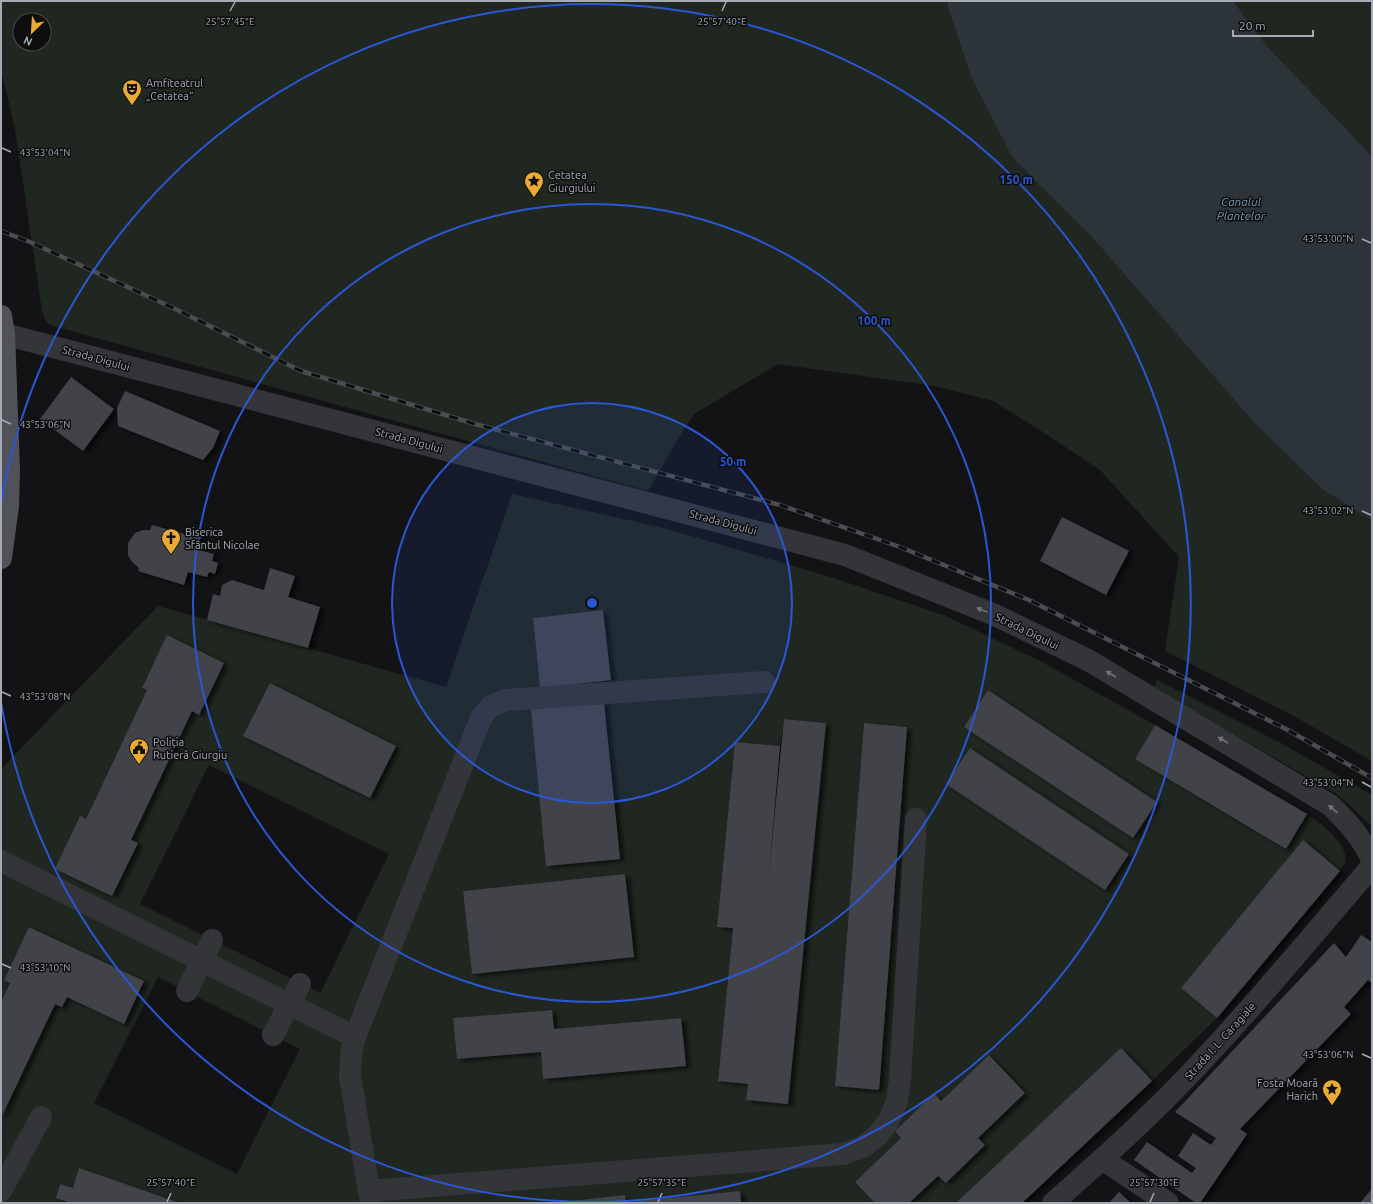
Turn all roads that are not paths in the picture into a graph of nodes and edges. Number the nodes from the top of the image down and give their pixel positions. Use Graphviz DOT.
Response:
graph roads {
  1 [pos="2,325"];
  2 [pos="1,558"];
  3 [pos="764,682"];
  4 [pos="916,819"];
  5 [pos="1372,860"];
  6 [pos="1,861"];
  7 [pos="1372,866"];
  8 [pos="212,940"];
  9 [pos="202,961"];
  10 [pos="300,984"];
  11 [pos="187,991"];
  12 [pos="289,1004"];
  13 [pos="273,1035"];
  14 [pos="355,1037"];
  15 [pos="41,1117"];
  16 [pos="1102,1160"];
  17 [pos="1,1191"];
  18 [pos="370,1197"];
  19 [pos="1053,1203"];
  20 [pos="1168,1203"];
  1 -- 2 [label="main road"];
  5 -- 1 [label="street, Strada Digului, one-way"];
  3 -- 14 [label="street"];
  4 -- 18 [label="street"];
  6 -- 9 [label="street"];
  7 -- 16 [label="street, Strada I. L. Caragiale"];
  8 -- 9 [label="street"];
  9 -- 11 [label="street"];
  9 -- 12 [label="street"];
  10 -- 12 [label="street"];
  12 -- 13 [label="street"];
  12 -- 14 [label="street"];
  14 -- 18 [label="street"];
  15 -- 17 [label="street"];
  16 -- 19 [label="street, Strada I. L. Caragiale"];
  16 -- 20 [label="street"];
}
